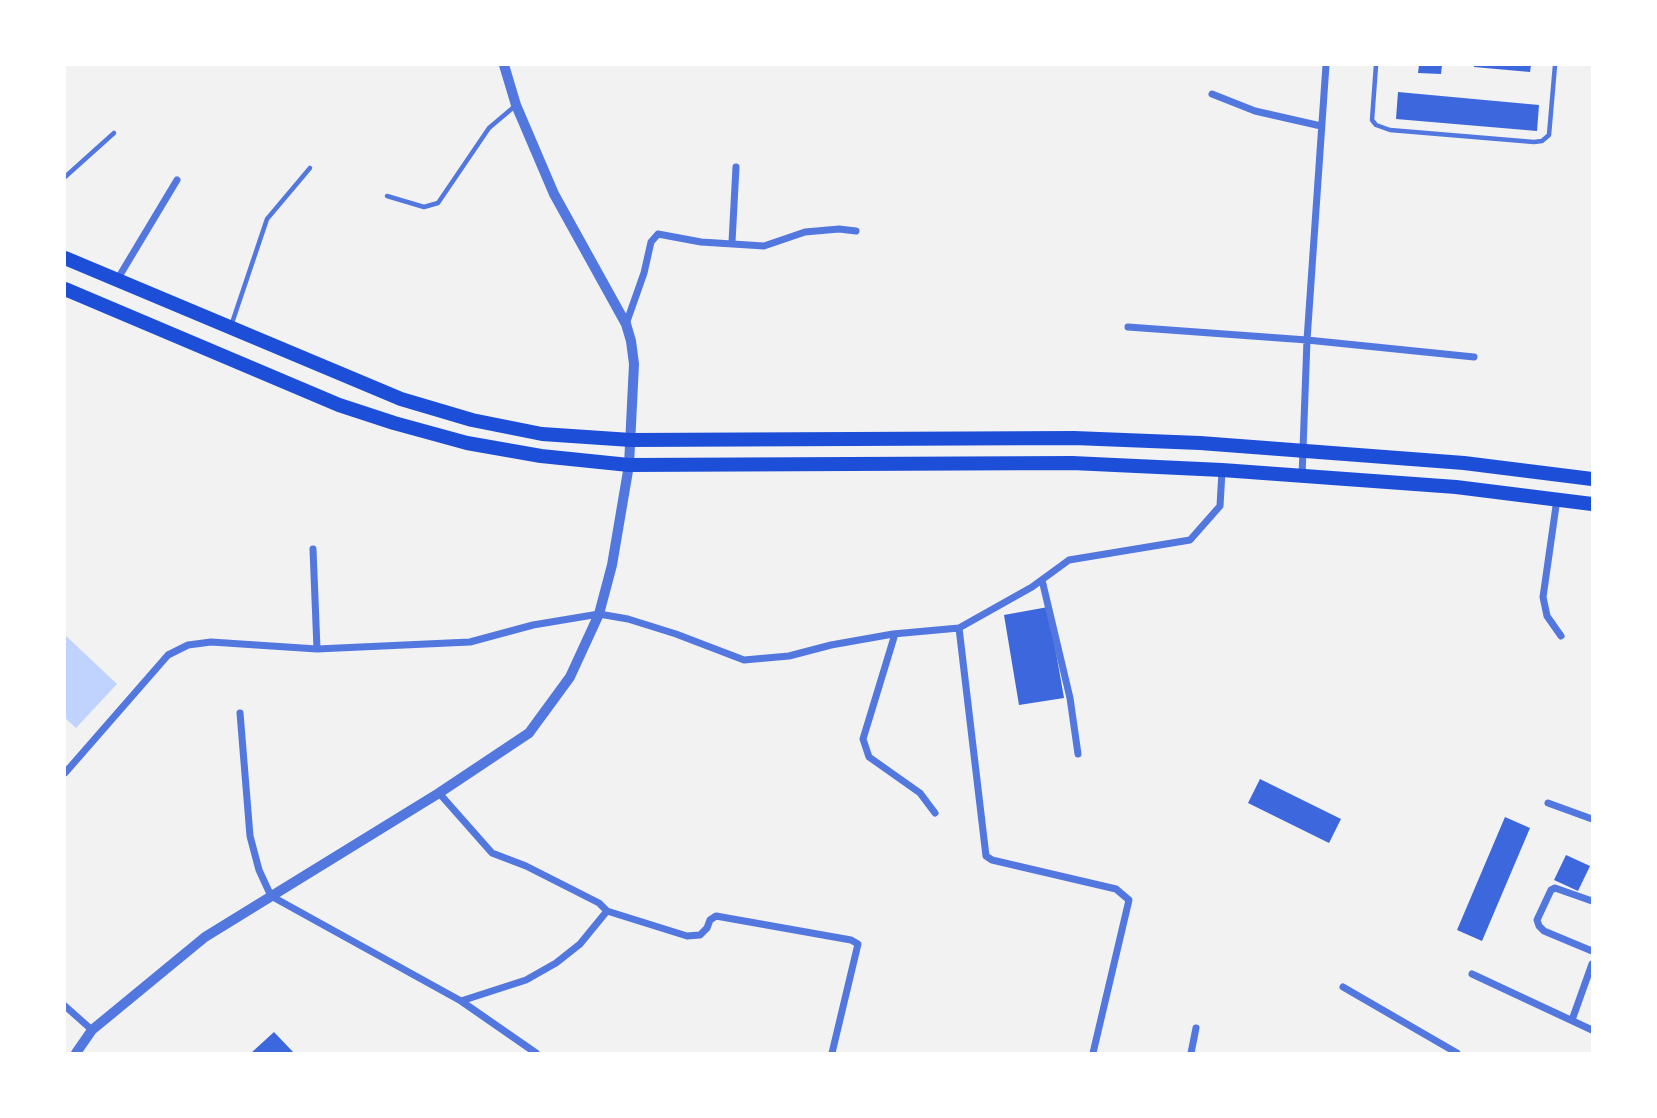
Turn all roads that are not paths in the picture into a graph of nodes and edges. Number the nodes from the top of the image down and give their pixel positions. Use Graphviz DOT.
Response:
graph roads {
  1 [pos="504,65"];
  2 [pos="1326,65"];
  3 [pos="1377,65"];
  4 [pos="1555,65"];
  5 [pos="1212,94"];
  6 [pos="516,105"];
  7 [pos="1321,126"];
  8 [pos="114,133"];
  9 [pos="310,167"];
  10 [pos="736,167"];
  11 [pos="65,177"];
  12 [pos="177,180"];
  13 [pos="387,196"];
  14 [pos="856,231"];
  15 [pos="732,242"];
  16 [pos="65,258"];
  17 [pos="117,280"];
  18 [pos="65,289"];
  19 [pos="626,324"];
  20 [pos="231,327"];
  21 [pos="1128,327"];
  22 [pos="1307,340"];
  23 [pos="1474,357"];
  24 [pos="631,440"];
  25 [pos="1303,449"];
  26 [pos="629,465"];
  27 [pos="1222,470"];
  28 [pos="1302,476"];
  29 [pos="1592,479"];
  30 [pos="1557,498"];
  31 [pos="1592,504"];
  32 [pos="313,550"];
  33 [pos="1042,580"];
  34 [pos="599,614"];
  35 [pos="959,628"];
  36 [pos="895,634"];
  37 [pos="1561,636"];
  38 [pos="317,649"];
  39 [pos="240,713"];
  40 [pos="1078,754"];
  41 [pos="65,773"];
  42 [pos="439,793"];
  43 [pos="1548,803"];
  44 [pos="935,813"];
  45 [pos="1592,820"];
  46 [pos="271,896"];
  47 [pos="1592,901"];
  48 [pos="607,911"];
  49 [pos="1592,951"];
  50 [pos="1592,964"];
  51 [pos="1472,974"];
  52 [pos="1343,987"];
  53 [pos="461,1001"];
  54 [pos="65,1006"];
  55 [pos="1572,1020"];
  56 [pos="1196,1028"];
  57 [pos="92,1030"];
  58 [pos="1592,1030"];
  59 [pos="76,1053"];
  60 [pos="536,1053"];
  61 [pos="832,1053"];
  62 [pos="1093,1053"];
  63 [pos="1191,1053"];
  64 [pos="1457,1053"];
  1 -- 6 [label="street"];
  2 -- 7 [label="street"];
  3 -- 4 [label="lane"];
  5 -- 7 [label="street"];
  6 -- 13 [label="lane"];
  6 -- 19 [label="street"];
  7 -- 22 [label="street"];
  8 -- 11 [label="lane"];
  9 -- 20 [label="lane"];
  10 -- 15 [label="street"];
  12 -- 17 [label="street"];
  14 -- 15 [label="street"];
  15 -- 19 [label="street"];
  16 -- 17 [label="highway"];
  17 -- 20 [label="highway"];
  18 -- 26 [label="highway"];
  19 -- 24 [label="street"];
  20 -- 24 [label="highway"];
  21 -- 22 [label="street"];
  22 -- 23 [label="street"];
  22 -- 25 [label="street"];
  24 -- 25 [label="highway"];
  24 -- 26 [label="street"];
  25 -- 28 [label="street"];
  25 -- 29 [label="highway"];
  26 -- 27 [label="highway"];
  26 -- 34 [label="street"];
  27 -- 28 [label="highway"];
  27 -- 33 [label="street"];
  28 -- 30 [label="highway"];
  30 -- 31 [label="highway"];
  30 -- 37 [label="street"];
  32 -- 38 [label="street"];
  33 -- 35 [label="street"];
  33 -- 40 [label="street"];
  34 -- 36 [label="street"];
  34 -- 38 [label="street"];
  34 -- 42 [label="street"];
  35 -- 36 [label="street"];
  35 -- 62 [label="street"];
  36 -- 44 [label="street"];
  38 -- 41 [label="street"];
  39 -- 46 [label="street"];
  42 -- 46 [label="street"];
  42 -- 48 [label="street"];
  43 -- 45 [label="street"];
  46 -- 53 [label="street"];
  46 -- 57 [label="street"];
  47 -- 49 [label="street"];
  48 -- 53 [label="street"];
  48 -- 61 [label="street"];
  50 -- 55 [label="street"];
  51 -- 55 [label="street"];
  52 -- 64 [label="street"];
  53 -- 60 [label="street"];
  54 -- 57 [label="street"];
  55 -- 58 [label="street"];
  56 -- 63 [label="street"];
  57 -- 59 [label="street"];
}
